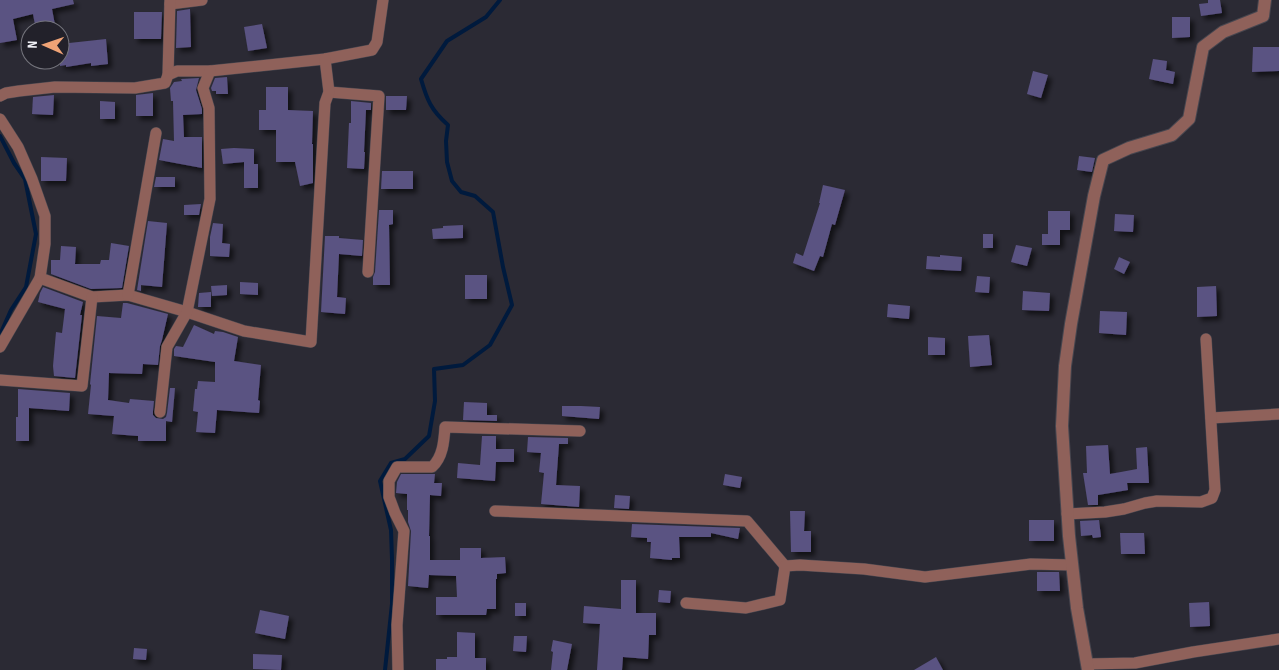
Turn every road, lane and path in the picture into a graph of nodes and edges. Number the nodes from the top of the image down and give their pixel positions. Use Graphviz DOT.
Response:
graph roads {
  1 [pos="202,0"];
  2 [pos="383,0"];
  3 [pos="1265,0"];
  4 [pos="170,2"];
  5 [pos="325,59"];
  6 [pos="210,71"];
  7 [pos="168,75"];
  8 [pos="329,92"];
  9 [pos="0,96"];
  10 [pos="0,119"];
  11 [pos="156,133"];
  12 [pos="368,272"];
  13 [pos="40,278"];
  14 [pos="92,296"];
  15 [pos="128,296"];
  16 [pos="186,312"];
  17 [pos="1206,339"];
  18 [pos="0,347"];
  19 [pos="0,380"];
  20 [pos="160,412"];
  21 [pos="1279,414"];
  22 [pos="1211,418"];
  23 [pos="580,431"];
  24 [pos="495,511"];
  25 [pos="1067,514"];
  26 [pos="1072,565"];
  27 [pos="785,566"];
  28 [pos="686,603"];
  29 [pos="1279,639"];
  30 [pos="1088,667"];
  31 [pos="398,670"];
  1 -- 4 [label="street"];
  2 -- 5 [label="street"];
  3 -- 25 [label="street"];
  4 -- 7 [label="street"];
  5 -- 6 [label="street"];
  5 -- 8 [label="street"];
  6 -- 7 [label="street"];
  6 -- 16 [label="street"];
  7 -- 9 [label="street"];
  8 -- 12 [label="street"];
  8 -- 16 [label="street"];
  10 -- 13 [label="street"];
  11 -- 15 [label="street"];
  13 -- 14 [label="street"];
  13 -- 18 [label="street"];
  14 -- 15 [label="street"];
  14 -- 19 [label="street"];
  15 -- 16 [label="street"];
  16 -- 20 [label="street"];
  17 -- 22 [label="street"];
  21 -- 22 [label="street"];
  22 -- 25 [label="street"];
  23 -- 31 [label="street"];
  24 -- 27 [label="street"];
  25 -- 26 [label="street"];
  26 -- 27 [label="street"];
  26 -- 30 [label="street"];
  27 -- 28 [label="street"];
  29 -- 30 [label="street"];
}
